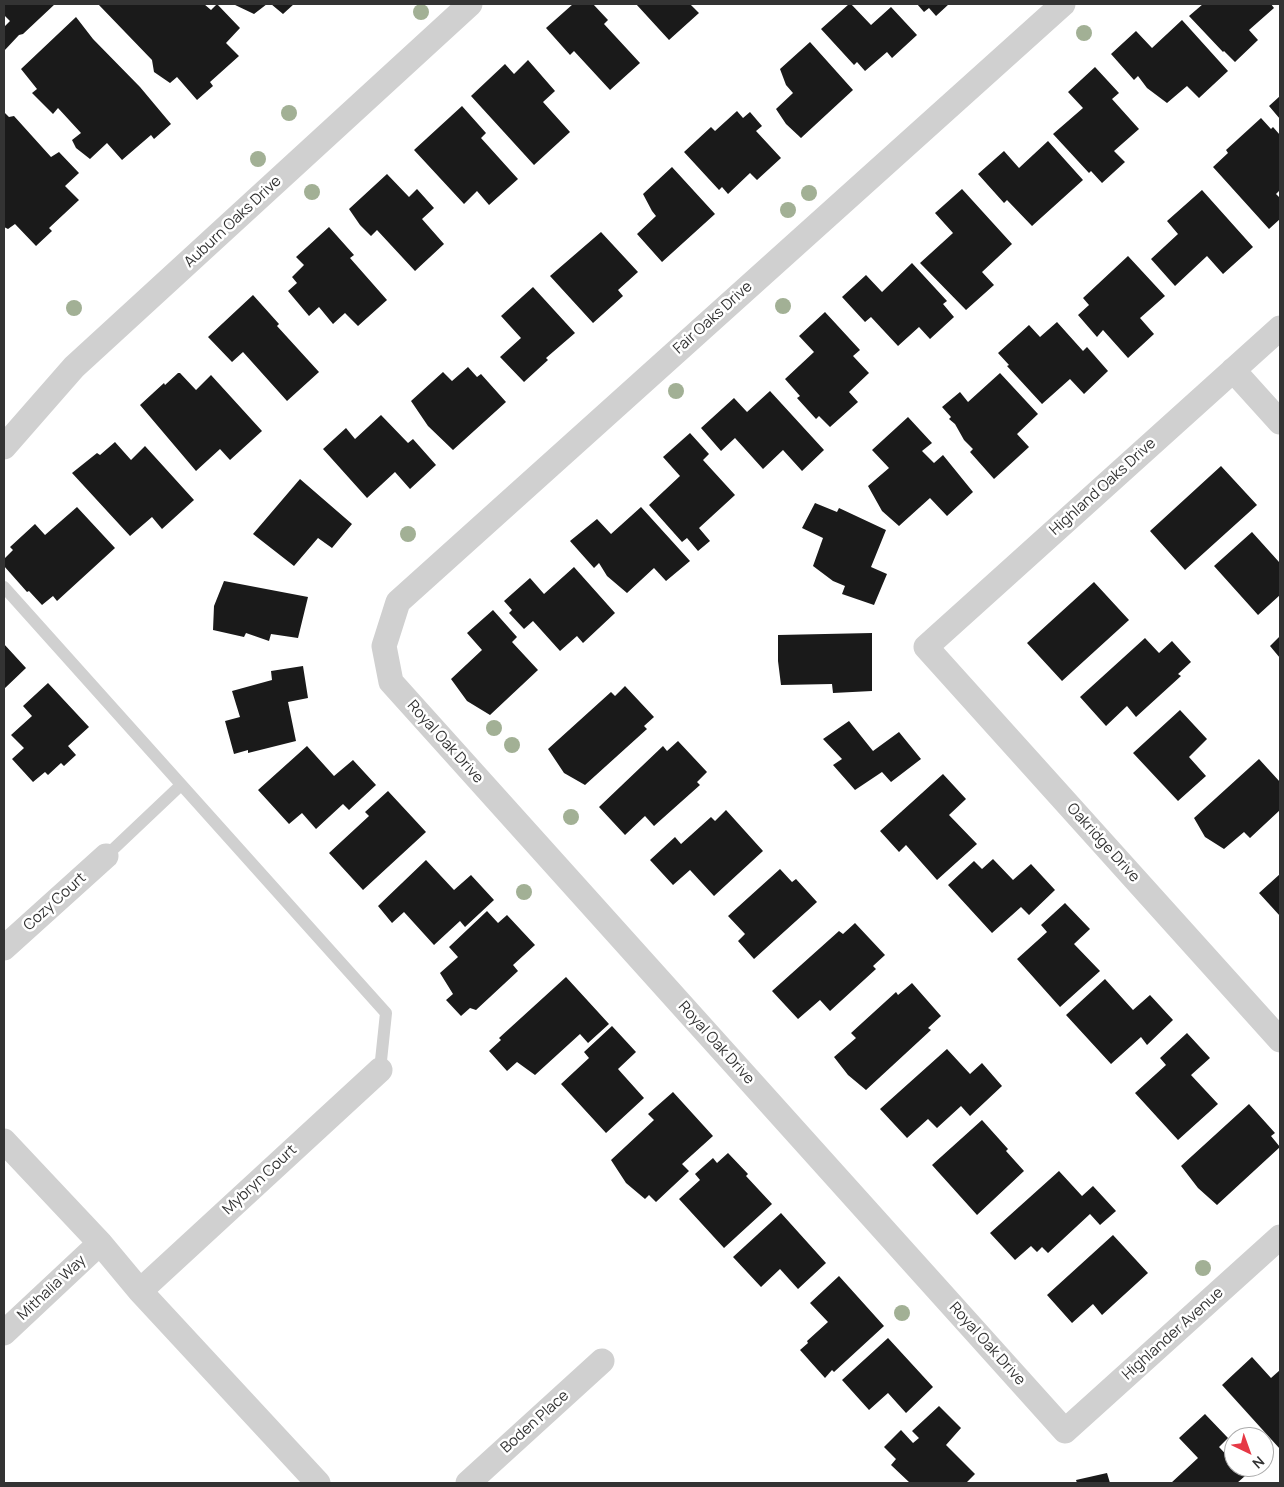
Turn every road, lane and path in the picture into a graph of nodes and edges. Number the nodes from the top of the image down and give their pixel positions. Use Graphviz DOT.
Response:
graph roads {
  1 [pos="470,4"];
  2 [pos="1063,4"];
  3 [pos="1280,328"];
  4 [pos="1233,370"];
  5 [pos="1280,422"];
  6 [pos="4,447"];
  7 [pos="4,587"];
  8 [pos="384,646"];
  9 [pos="926,646"];
  10 [pos="181,785"];
  11 [pos="106,856"];
  12 [pos="4,948"];
  13 [pos="1280,1040"];
  14 [pos="380,1070"];
  15 [pos="4,1141"];
  16 [pos="1280,1237"];
  17 [pos="100,1243"];
  18 [pos="140,1291"];
  19 [pos="4,1333"];
  20 [pos="602,1360"];
  21 [pos="1065,1431"];
  22 [pos="318,1483"];
  23 [pos="468,1483"];
  1 -- 6 [label="street, Auburn Oaks Drive"];
  2 -- 8 [label="street, Fair Oaks Drive"];
  3 -- 4 [label="street, Highland Oaks Drive"];
  4 -- 5 [label="street"];
  4 -- 9 [label="street, Highland Oaks Drive"];
  7 -- 10 [label="lane"];
  8 -- 21 [label="street, Royal Oak Drive"];
  9 -- 13 [label="street, Oakridge Drive"];
  10 -- 11 [label="lane"];
  10 -- 14 [label="lane"];
  11 -- 12 [label="street, Cozy Court"];
  14 -- 18 [label="street, Mybryn Court"];
  15 -- 17 [label="street"];
  16 -- 21 [label="street, Highlander Avenue"];
  17 -- 18 [label="street"];
  17 -- 19 [label="street, Mithalia Way"];
  18 -- 22 [label="street"];
  20 -- 23 [label="street, Boden Place"];
}
